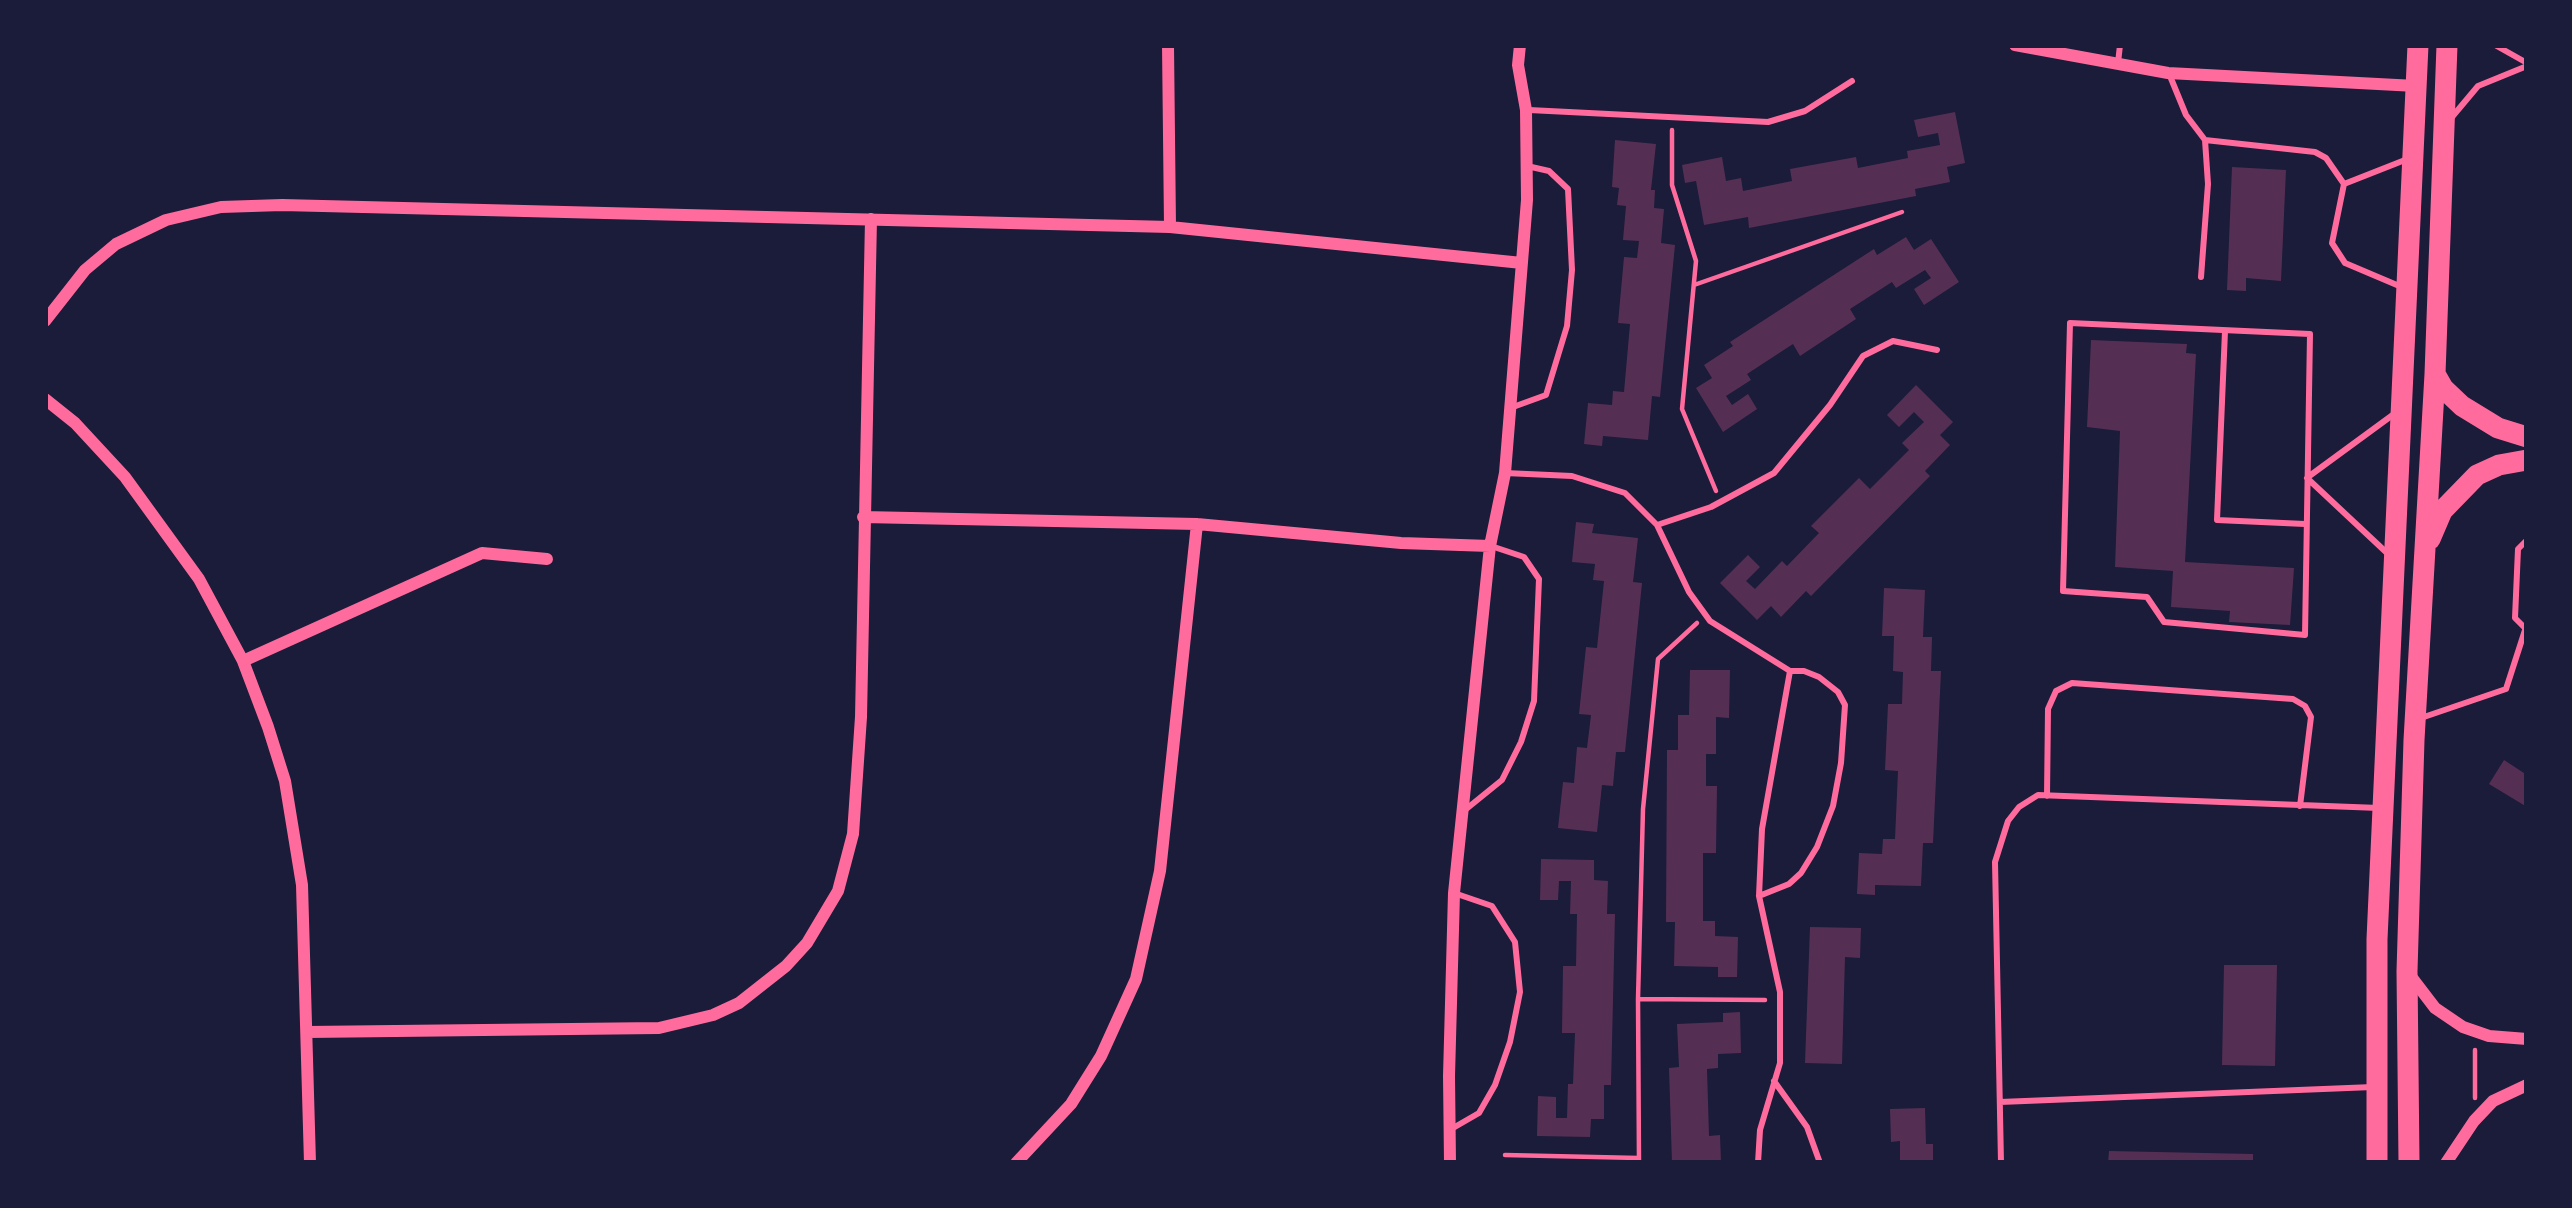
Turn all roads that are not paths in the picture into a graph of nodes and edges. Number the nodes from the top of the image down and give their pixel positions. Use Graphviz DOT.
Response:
graph roads {
  1 [pos="1168,45"];
  2 [pos="1520,45"];
  3 [pos="2015,45"];
  4 [pos="2120,45"];
  5 [pos="2418,45"];
  6 [pos="2447,45"];
  7 [pos="2495,45"];
  8 [pos="2118,63"];
  9 [pos="2527,64"];
  10 [pos="2168,73"];
  11 [pos="1852,81"];
  12 [pos="2416,86"];
  13 [pos="1526,110"];
  14 [pos="2443,130"];
  15 [pos="2205,140"];
  16 [pos="2414,157"];
  17 [pos="1527,166"];
  18 [pos="2344,184"];
  19 [pos="871,219"];
  20 [pos="1169,227"];
  21 [pos="1522,263"];
  22 [pos="2201,278"];
  23 [pos="2408,290"];
  24 [pos="45,321"];
  25 [pos="2224,331"];
  26 [pos="1937,350"];
  27 [pos="2435,374"];
  28 [pos="45,399"];
  29 [pos="2402,408"];
  30 [pos="1510,409"];
  31 [pos="2527,436"];
  32 [pos="2527,460"];
  33 [pos="1504,473"];
  34 [pos="2306,478"];
  35 [pos="863,518"];
  36 [pos="1197,524"];
  37 [pos="2307,524"];
  38 [pos="1658,525"];
  39 [pos="2527,540"];
  40 [pos="1490,546"];
  41 [pos="548,559"];
  42 [pos="2395,560"];
  43 [pos="2422,562"];
  44 [pos="2526,626"];
  45 [pos="243,661"];
  46 [pos="1790,671"];
  47 [pos="2415,721"];
  48 [pos="2047,796"];
  49 [pos="2300,806"];
  50 [pos="2383,808"];
  51 [pos="1463,812"];
  52 [pos="1454,893"];
  53 [pos="1760,896"];
  54 [pos="2407,970"];
  55 [pos="308,1032"];
  56 [pos="2527,1039"];
  57 [pos="1774,1081"];
  58 [pos="2527,1085"];
  59 [pos="2377,1087"];
  60 [pos="2000,1102"];
  61 [pos="1450,1130"];
  62 [pos="310,1163"];
  63 [pos="1016,1163"];
  64 [pos="1450,1163"];
  65 [pos="1758,1163"];
  66 [pos="1820,1163"];
  67 [pos="2001,1163"];
  68 [pos="2377,1163"];
  69 [pos="2409,1163"];
  70 [pos="2446,1163"];
  1 -- 20 [label="street"];
  2 -- 13 [label="street"];
  3 -- 8 [label="street"];
  4 -- 8 [label="lane"];
  5 -- 12 [label="highway"];
  6 -- 14 [label="highway"];
  7 -- 9 [label="lane"];
  8 -- 10 [label="street"];
  9 -- 14 [label="lane"];
  10 -- 12 [label="street"];
  10 -- 15 [label="lane"];
  11 -- 13 [label="lane"];
  12 -- 16 [label="highway"];
  13 -- 17 [label="street"];
  14 -- 27 [label="highway"];
  15 -- 18 [label="lane"];
  15 -- 22 [label="lane"];
  16 -- 18 [label="lane"];
  16 -- 23 [label="highway"];
  17 -- 21 [label="street"];
  17 -- 30 [label="lane"];
  18 -- 23 [label="lane"];
  19 -- 20 [label="street"];
  19 -- 24 [label="street"];
  19 -- 35 [label="street"];
  20 -- 21 [label="street"];
  21 -- 30 [label="street"];
  23 -- 29 [label="highway"];
  25 -- 34 [label="lane"];
  25 -- 37 [label="lane"];
  25 -- 37 [label="lane"];
  26 -- 38 [label="lane"];
  27 -- 31 [label="highway"];
  27 -- 43 [label="highway"];
  28 -- 45 [label="street"];
  29 -- 34 [label="lane"];
  29 -- 42 [label="highway"];
  30 -- 33 [label="street"];
  32 -- 43 [label="highway"];
  33 -- 38 [label="lane"];
  33 -- 40 [label="street"];
  34 -- 37 [label="lane"];
  34 -- 42 [label="lane"];
  35 -- 36 [label="street"];
  35 -- 55 [label="street"];
  36 -- 40 [label="street"];
  36 -- 63 [label="street"];
  38 -- 46 [label="lane"];
  39 -- 44 [label="lane"];
  40 -- 51 [label="street"];
  40 -- 51 [label="lane"];
  41 -- 45 [label="street"];
  42 -- 50 [label="highway"];
  43 -- 47 [label="highway"];
  44 -- 47 [label="lane"];
  45 -- 55 [label="street"];
  46 -- 53 [label="lane"];
  46 -- 53 [label="lane"];
  47 -- 54 [label="highway"];
  48 -- 49 [label="lane"];
  48 -- 49 [label="lane"];
  48 -- 60 [label="lane"];
  49 -- 50 [label="lane"];
  50 -- 59 [label="highway"];
  51 -- 52 [label="street"];
  52 -- 61 [label="street"];
  52 -- 61 [label="lane"];
  53 -- 57 [label="lane"];
  54 -- 56 [label="street"];
  54 -- 69 [label="highway"];
  55 -- 62 [label="street"];
  57 -- 65 [label="lane"];
  57 -- 66 [label="lane"];
  58 -- 70 [label="street"];
  59 -- 60 [label="lane"];
  59 -- 68 [label="highway"];
  60 -- 67 [label="lane"];
  61 -- 64 [label="street"];
}
